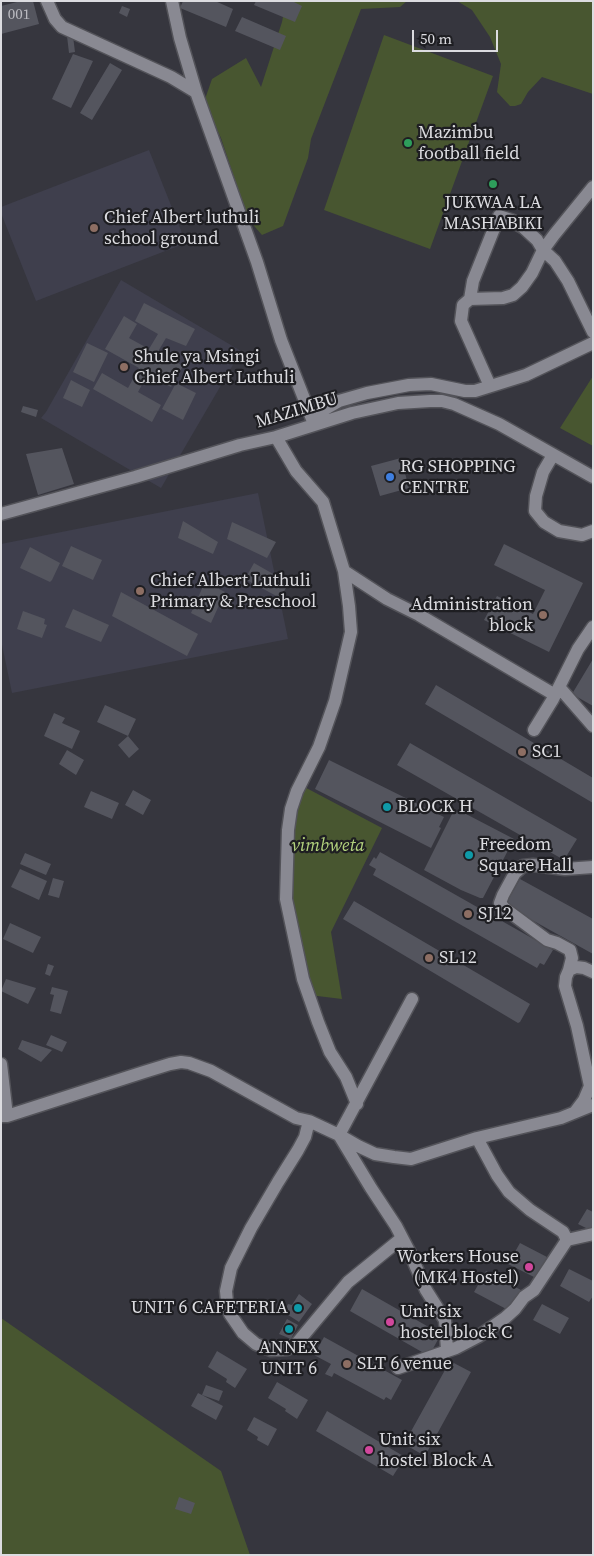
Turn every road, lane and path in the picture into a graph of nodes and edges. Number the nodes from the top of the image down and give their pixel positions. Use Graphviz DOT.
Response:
graph roads {
  1 [pos="47,1"];
  2 [pos="172,1"];
  3 [pos="196,92"];
  4 [pos="593,187"];
  5 [pos="543,250"];
  6 [pos="470,299"];
  7 [pos="593,332"];
  8 [pos="593,343"];
  9 [pos="490,386"];
  10 [pos="314,424"];
  11 [pos="276,437"];
  12 [pos="553,455"];
  13 [pos="593,477"];
  14 [pos="1,514"];
  15 [pos="593,531"];
  16 [pos="344,571"];
  17 [pos="593,627"];
  18 [pos="557,691"];
  19 [pos="593,726"];
  20 [pos="534,730"];
  21 [pos="593,867"];
  22 [pos="569,970"];
  23 [pos="593,972"];
  24 [pos="412,999"];
  25 [pos="1,1064"];
  26 [pos="591,1089"];
  27 [pos="356,1104"];
  28 [pos="592,1106"];
  29 [pos="575,1112"];
  30 [pos="4,1116"];
  31 [pos="309,1121"];
  32 [pos="339,1135"];
  33 [pos="477,1138"];
  34 [pos="593,1234"];
  35 [pos="402,1238"];
  36 [pos="567,1240"];
  37 [pos="447,1350"];
  38 [pos="398,1368"];
  1 -- 3 [label="street"];
  2 -- 3 [label="street"];
  3 -- 10 [label="street"];
  4 -- 5 [label="street"];
  5 -- 6 [label="street"];
  5 -- 6 [label="street"];
  5 -- 7 [label="street"];
  6 -- 9 [label="street"];
  8 -- 9 [label="street"];
  9 -- 10 [label="street"];
  10 -- 11 [label="street, MAZIMBU"];
  10 -- 12 [label="street, MAZIMBU"];
  11 -- 14 [label="street, MAZIMBU"];
  11 -- 16 [label="street"];
  12 -- 13 [label="street, MAZIMBU"];
  12 -- 15 [label="street"];
  16 -- 18 [label="street"];
  16 -- 27 [label="street"];
  17 -- 18 [label="street"];
  18 -- 19 [label="street"];
  18 -- 20 [label="street"];
  21 -- 22 [label="street"];
  22 -- 23 [label="street"];
  22 -- 26 [label="street"];
  24 -- 27 [label="street"];
  25 -- 30 [label="street"];
  26 -- 29 [label="street"];
  27 -- 32 [label="street"];
  28 -- 29 [label="street"];
  29 -- 33 [label="street"];
  30 -- 31 [label="street"];
  31 -- 32 [label="street"];
  31 -- 35 [label="street"];
  32 -- 33 [label="street"];
  32 -- 35 [label="street"];
  33 -- 36 [label="street"];
  34 -- 36 [label="street"];
  35 -- 37 [label="street"];
  36 -- 37 [label="street"];
  37 -- 38 [label="street"];
}
